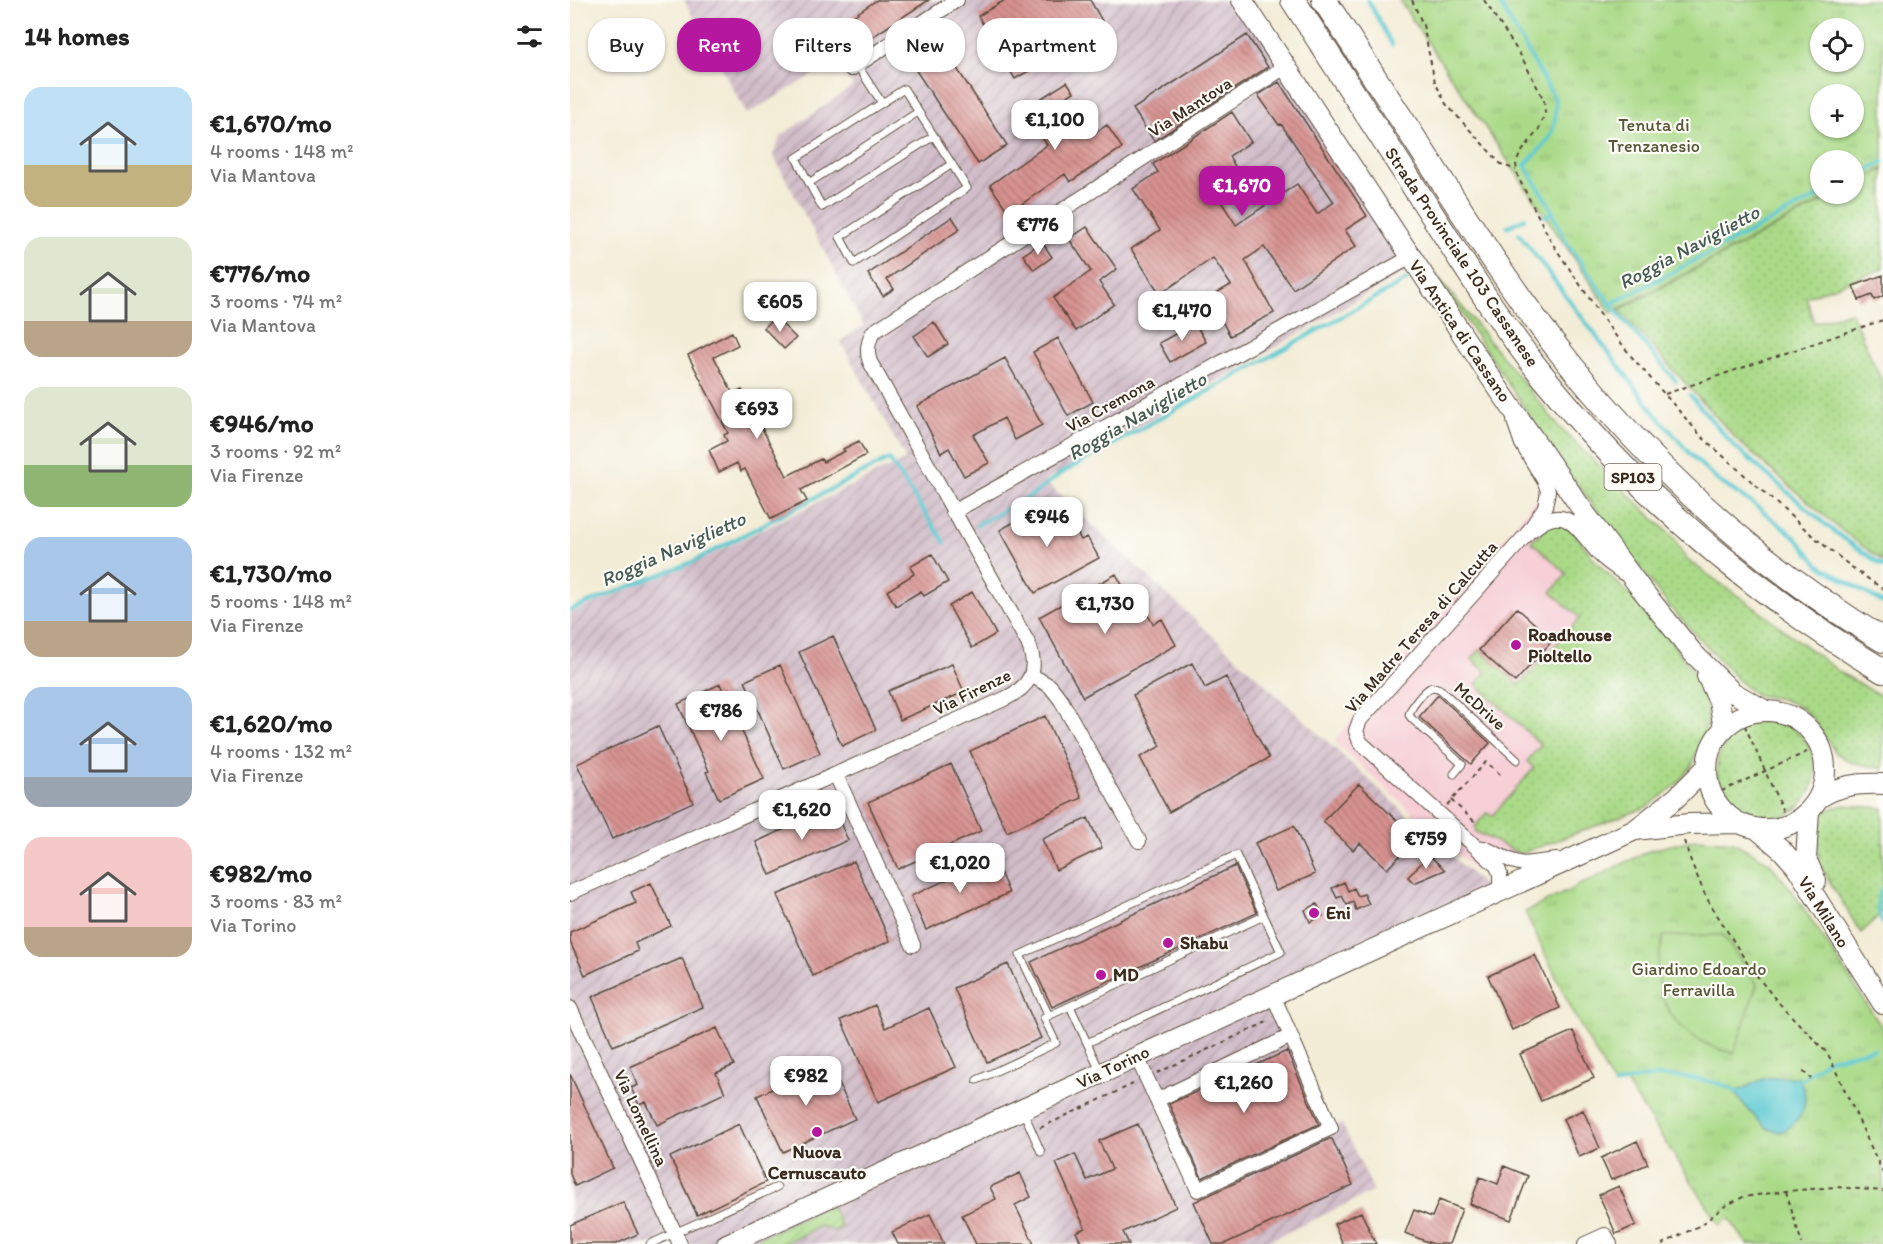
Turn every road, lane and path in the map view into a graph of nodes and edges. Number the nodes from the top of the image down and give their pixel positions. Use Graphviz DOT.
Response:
graph roads {
  1 [pos="957,0"];
  2 [pos="1242,0"];
  3 [pos="1275,0"];
  4 [pos="1293,0"];
  5 [pos="1324,0"];
  6 [pos="1339,0"];
  7 [pos="1412,0"];
  8 [pos="1484,0"];
  9 [pos="873,55"];
  10 [pos="1285,67"];
  11 [pos="858,72"];
  12 [pos="882,103"];
  13 [pos="918,112"];
  14 [pos="934,136"];
  15 [pos="951,164"];
  16 [pos="1516,170"];
  17 [pos="809,183"];
  18 [pos="1466,219"];
  19 [pos="1439,227"];
  20 [pos="1411,257"];
  21 [pos="1883,320"];
  22 [pos="873,332"];
  23 [pos="1665,394"];
  24 [pos="1509,404"];
  25 [pos="953,512"];
  26 [pos="1527,534"];
  27 [pos="1638,585"];
  28 [pos="1883,589"];
  29 [pos="1883,640"];
  30 [pos="1693,653"];
  31 [pos="1883,671"];
  32 [pos="1031,675"];
  33 [pos="1766,711"];
  34 [pos="1741,717"];
  35 [pos="1724,729"];
  36 [pos="1822,752"];
  37 [pos="1517,760"];
  38 [pos="1707,766"];
  39 [pos="1766,770"];
  40 [pos="1454,774"];
  41 [pos="836,775"];
  42 [pos="1502,776"];
  43 [pos="1876,784"];
  44 [pos="1713,795"];
  45 [pos="1451,800"];
  46 [pos="1814,804"];
  47 [pos="1439,813"];
  48 [pos="1683,824"];
  49 [pos="1789,825"];
  50 [pos="1748,826"];
  51 [pos="1635,830"];
  52 [pos="1472,835"];
  53 [pos="1139,842"];
  54 [pos="1575,857"];
  55 [pos="1500,891"];
  56 [pos="570,893"];
  57 [pos="1264,916"];
  58 [pos="913,945"];
  59 [pos="1883,984"];
  60 [pos="1273,995"];
  61 [pos="1883,1004"];
  62 [pos="1070,1006"];
  63 [pos="570,1008"];
  64 [pos="1281,1015"];
  65 [pos="1049,1016"];
  66 [pos="1291,1036"];
  67 [pos="1088,1043"];
  68 [pos="1137,1057"];
  69 [pos="1803,1071"];
  70 [pos="1101,1073"];
  71 [pos="1146,1078"];
  72 [pos="1811,1079"];
  73 [pos="977,1080"];
  74 [pos="1156,1100"];
  75 [pos="1022,1109"];
  76 [pos="1032,1131"];
  77 [pos="1041,1152"];
  78 [pos="1883,1173"];
  79 [pos="777,1187"];
  80 [pos="1786,1191"];
  81 [pos="1883,1191"];
  82 [pos="677,1238"];
  83 [pos="1607,1239"];
  84 [pos="650,1244"];
  85 [pos="727,1244"];
  86 [pos="1585,1244"];
  87 [pos="1662,1244"];
  88 [pos="1802,1244"];
  1 -- 9 [label="street"];
  2 -- 10 [label="street, Via Antica di Cassano"];
  3 -- 19 [label="highway, SP103"];
  4 -- 19 [label="highway, Strada Provinciale 103 Cassanese / SP103"];
  5 -- 18 [label="highway, Strada Provinciale 103 Cassanese / SP103"];
  6 -- 18 [label="highway, SP103"];
  7 -- 16 [label="path"];
  8 -- 16 [label="path"];
  10 -- 20 [label="street, Via Antica di Cassano"];
  10 -- 22 [label="street, Via Mantova"];
  11 -- 12 [label="lane"];
  12 -- 13 [label="lane"];
  12 -- 17 [label="lane"];
  13 -- 14 [label="lane"];
  13 -- 17 [label="lane"];
  14 -- 15 [label="lane"];
  14 -- 17 [label="lane"];
  15 -- 15 [label="lane"];
  16 -- 23 [label="path"];
  18 -- 29 [label="highway, Strada Provinciale 103 Cassanese / SP103"];
  19 -- 31 [label="highway, Strada Provinciale 103 Cassanese / SP103"];
  20 -- 24 [label="street, Via Antica di Cassano"];
  20 -- 25 [label="street, Via Cremona"];
  21 -- 23 [label="path"];
  22 -- 25 [label="street, Via Firenze"];
  23 -- 28 [label="path"];
  24 -- 26 [label="street, Via Madre Teresa di Calcutta"];
  24 -- 27 [label="street, Via Antica di Cassano"];
  25 -- 32 [label="street, Via Firenze"];
  26 -- 27 [label="street, Via Madre Teresa di Calcutta"];
  26 -- 47 [label="street, Via Madre Teresa di Calcutta"];
  27 -- 30 [label="street, Via Antica di Cassano"];
  30 -- 33 [label="street, Via Antica di Cassano"];
  30 -- 35 [label="street, Via Antica di Cassano"];
  32 -- 41 [label="street, Via Firenze"];
  32 -- 53 [label="street"];
  33 -- 34 [label="street"];
  33 -- 36 [label="street"];
  34 -- 35 [label="street"];
  34 -- 39 [label="path"];
  35 -- 38 [label="street"];
  36 -- 39 [label="path"];
  36 -- 43 [label="street"];
  36 -- 46 [label="street, Via Milano"];
  37 -- 40 [label="lane, McDrive"];
  38 -- 44 [label="street"];
  38 -- 51 [label="street"];
  39 -- 44 [label="path"];
  39 -- 49 [label="path"];
  41 -- 56 [label="street, Via Firenze"];
  41 -- 58 [label="street"];
  42 -- 45 [label="path"];
  43 -- 46 [label="street"];
  44 -- 50 [label="street, Via Milano"];
  45 -- 47 [label="path"];
  45 -- 52 [label="path"];
  46 -- 49 [label="street"];
  46 -- 59 [label="street, Via Milano"];
  47 -- 52 [label="street, Via Madre Teresa di Calcutta"];
  48 -- 50 [label="street"];
  48 -- 51 [label="street"];
  48 -- 78 [label="path"];
  49 -- 50 [label="street"];
  50 -- 61 [label="street, Via Milano"];
  51 -- 54 [label="street, Via Torino"];
  52 -- 54 [label="street, Via Madre Teresa di Calcutta"];
  52 -- 55 [label="street, Via Madre Teresa di Calcutta"];
  54 -- 55 [label="street, Via Torino"];
  55 -- 60 [label="street, Via Torino"];
  57 -- 62 [label="lane"];
  57 -- 65 [label="lane"];
  57 -- 67 [label="lane"];
  60 -- 64 [label="street"];
  60 -- 68 [label="street, Via Torino"];
  62 -- 65 [label="lane"];
  62 -- 67 [label="lane"];
  63 -- 82 [label="street, Via Lomellina"];
  64 -- 66 [label="street"];
  64 -- 71 [label="path"];
  65 -- 73 [label="lane"];
  66 -- 74 [label="street"];
  66 -- 74 [label="street"];
  67 -- 70 [label="lane"];
  68 -- 70 [label="street, Via Torino"];
  68 -- 71 [label="street"];
  69 -- 72 [label="path"];
  70 -- 75 [label="street, Via Torino"];
  71 -- 74 [label="street"];
  71 -- 76 [label="path"];
  75 -- 76 [label="lane"];
  75 -- 85 [label="street, Via Torino"];
  76 -- 77 [label="lane"];
  79 -- 82 [label="lane"];
  80 -- 81 [label="path"];
  80 -- 87 [label="path"];
  80 -- 88 [label="path"];
  82 -- 84 [label="lane"];
  83 -- 86 [label="street"];
}
